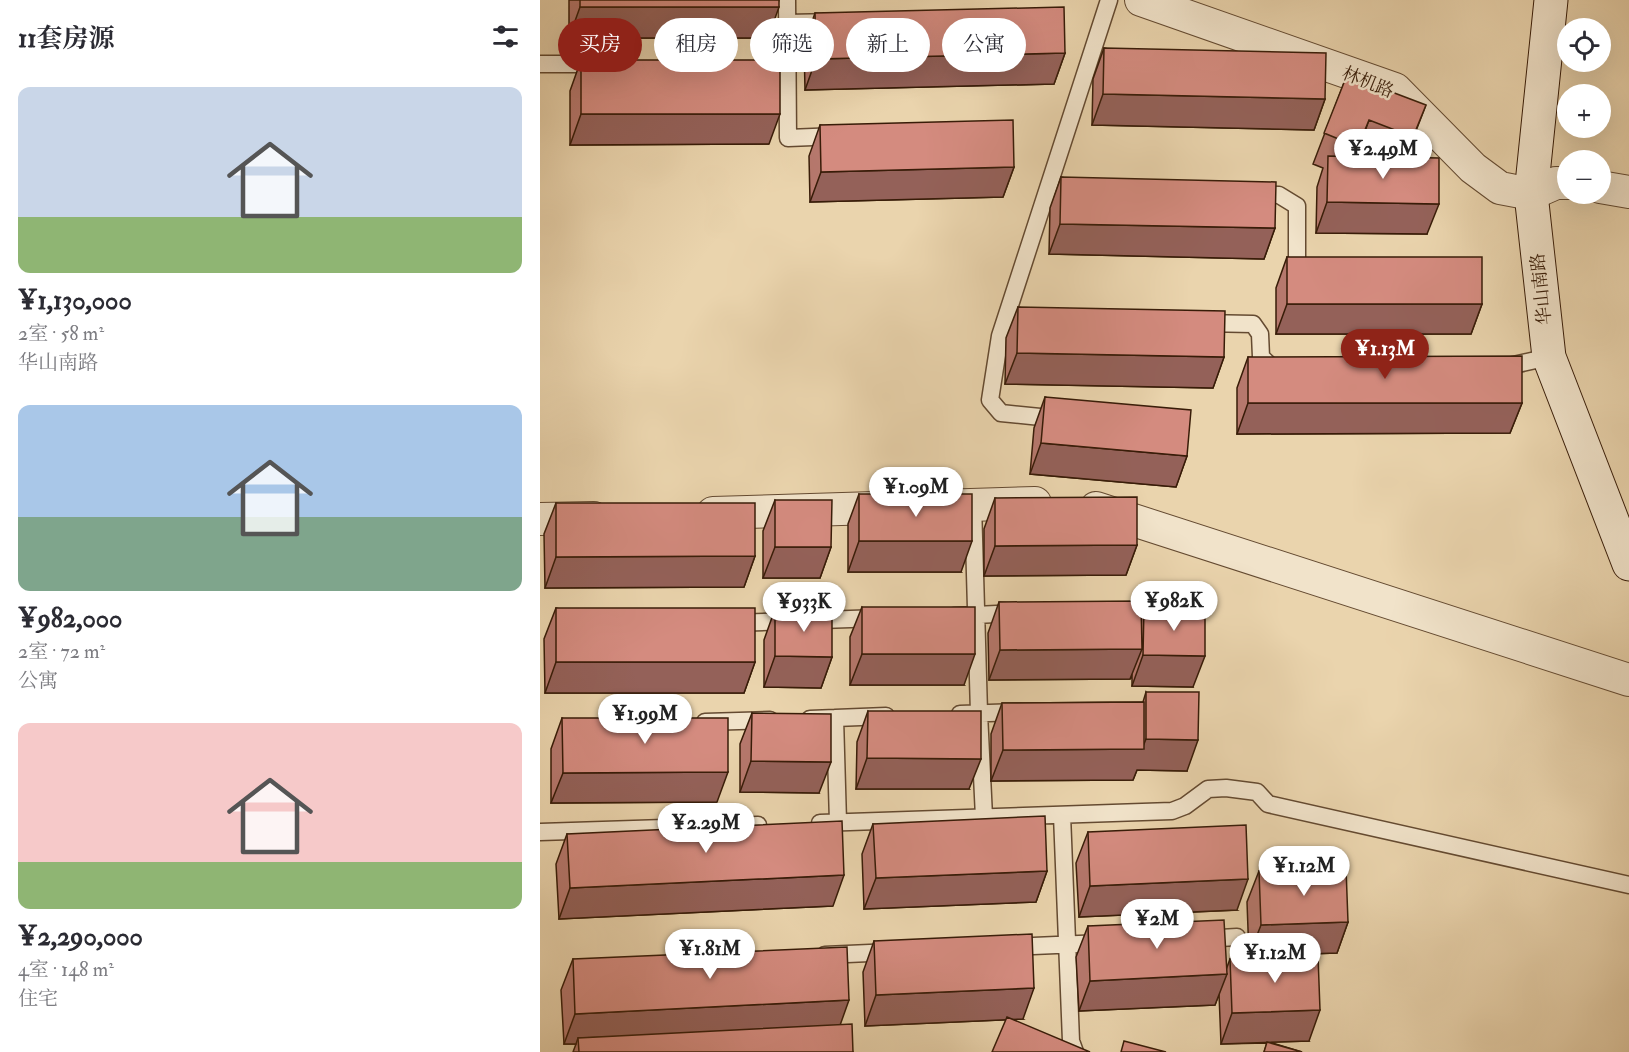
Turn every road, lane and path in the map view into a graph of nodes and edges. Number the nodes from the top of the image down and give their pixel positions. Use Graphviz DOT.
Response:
graph roads {
  1 [pos="788,0"];
  2 [pos="1109,0"];
  3 [pos="1140,0"];
  4 [pos="1551,0"];
  5 [pos="788,18"];
  6 [pos="834,22"];
  7 [pos="845,22"];
  8 [pos="540,64"];
  9 [pos="558,64"];
  10 [pos="783,72"];
  11 [pos="859,136"];
  12 [pos="1557,183"];
  13 [pos="1611,190"];
  14 [pos="1629,192"];
  15 [pos="1233,194"];
  16 [pos="1531,194"];
  17 [pos="1329,274"];
  18 [pos="1182,323"];
  19 [pos="1549,357"];
  20 [pos="1297,369"];
  21 [pos="1483,372"];
  22 [pos="1080,420"];
  23 [pos="973,504"];
  24 [pos="680,514"];
  25 [pos="622,517"];
  26 [pos="540,519"];
  27 [pos="1629,564"];
  28 [pos="1035,613"];
  29 [pos="976,615"];
  30 [pos="940,616"];
  31 [pos="893,618"];
  32 [pos="716,623"];
  33 [pos="1629,680"];
  34 [pos="1036,711"];
  35 [pos="979,713"];
  36 [pos="945,714"];
  37 [pos="901,716"];
  38 [pos="835,718"];
  39 [pos="694,723"];
  40 [pos="1062,815"];
  41 [pos="984,817"];
  42 [pos="838,822"];
  43 [pos="778,824"];
  44 [pos="802,824"];
  45 [pos="540,832"];
  46 [pos="1629,885"];
  47 [pos="1237,937"];
  48 [pos="1192,939"];
  49 [pos="1113,943"];
  50 [pos="1067,945"];
  51 [pos="996,948"];
  52 [pos="913,951"];
  53 [pos="806,956"];
  54 [pos="1075,1052"];
  1 -- 5 [label="lane"];
  2 -- 22 [label="lane"];
  3 -- 16 [label="street, 林机路"];
  4 -- 16 [label="street, 华山南路"];
  6 -- 7 [label="lane"];
  8 -- 9 [label="lane"];
  10 -- 11 [label="lane"];
  12 -- 16 [label="street"];
  13 -- 14 [label="street"];
  15 -- 17 [label="lane"];
  16 -- 19 [label="street, 华山南路"];
  18 -- 20 [label="lane"];
  19 -- 21 [label="lane"];
  19 -- 27 [label="street, 华山南路"];
  23 -- 24 [label="street"];
  23 -- 29 [label="lane"];
  23 -- 33 [label="street"];
  25 -- 26 [label="street"];
  28 -- 29 [label="lane"];
  29 -- 30 [label="lane"];
  29 -- 35 [label="lane"];
  31 -- 32 [label="lane"];
  34 -- 35 [label="lane"];
  35 -- 36 [label="lane"];
  35 -- 41 [label="lane"];
  37 -- 38 [label="lane"];
  38 -- 39 [label="lane"];
  38 -- 42 [label="lane"];
  40 -- 41 [label="lane"];
  40 -- 46 [label="lane"];
  40 -- 50 [label="lane"];
  41 -- 42 [label="lane"];
  42 -- 44 [label="lane"];
  43 -- 45 [label="lane"];
  47 -- 48 [label="lane"];
  49 -- 50 [label="lane"];
  50 -- 51 [label="lane"];
  50 -- 54 [label="lane"];
  52 -- 53 [label="lane"];
}
